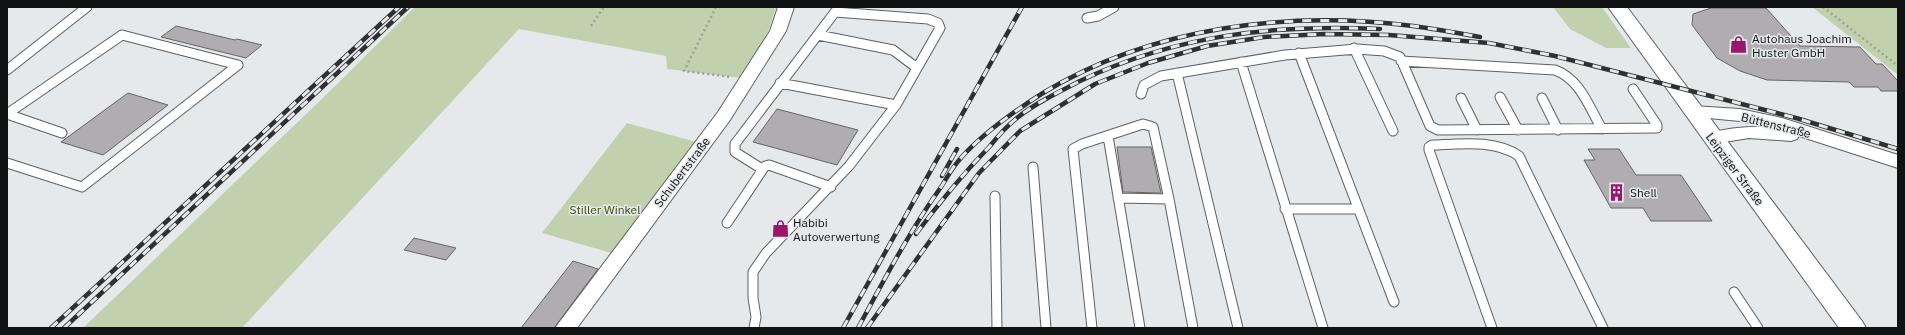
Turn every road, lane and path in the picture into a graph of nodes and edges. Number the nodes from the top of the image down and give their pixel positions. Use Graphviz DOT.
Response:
graph roads {
  1 [pos="87,7"];
  2 [pos="604,7"];
  3 [pos="716,7"];
  4 [pos="786,7"];
  5 [pos="1114,7"];
  6 [pos="1823,7"];
  7 [pos="1618,8"];
  8 [pos="1087,18"];
  9 [pos="591,26"];
  10 [pos="818,35"];
  11 [pos="1354,48"];
  12 [pos="1298,53"];
  13 [pos="1401,61"];
  14 [pos="1241,62"];
  15 [pos="1898,66"];
  16 [pos="917,68"];
  17 [pos="7,70"];
  18 [pos="1177,73"];
  19 [pos="747,79"];
  20 [pos="780,83"];
  21 [pos="1633,90"];
  22 [pos="1141,94"];
  23 [pos="1461,98"];
  24 [pos="1500,98"];
  25 [pos="1542,98"];
  26 [pos="896,105"];
  27 [pos="1693,112"];
  28 [pos="7,114"];
  29 [pos="1477,130"];
  30 [pos="1518,130"];
  31 [pos="1558,130"];
  32 [pos="1602,130"];
  33 [pos="1393,131"];
  34 [pos="62,133"];
  35 [pos="1108,136"];
  36 [pos="1712,138"];
  37 [pos="1856,148"];
  38 [pos="1898,162"];
  39 [pos="7,163"];
  40 [pos="1033,167"];
  41 [pos="762,169"];
  42 [pos="831,187"];
  43 [pos="994,196"];
  44 [pos="1118,198"];
  45 [pos="1169,199"];
  46 [pos="1285,209"];
  47 [pos="1358,209"];
  48 [pos="727,223"];
  49 [pos="1734,292"];
  50 [pos="1394,302"];
  51 [pos="565,328"];
  52 [pos="754,328"];
  53 [pos="997,328"];
  54 [pos="1046,328"];
  55 [pos="1092,328"];
  56 [pos="1140,328"];
  57 [pos="1192,328"];
  58 [pos="1238,328"];
  59 [pos="1322,328"];
  60 [pos="1492,328"];
  61 [pos="1603,328"];
  62 [pos="1758,328"];
  63 [pos="1853,328"];
  1 -- 17 [label="lane"];
  2 -- 9 [label="path"];
  3 -- 19 [label="path"];
  4 -- 19 [label="street, Schubertstraße"];
  5 -- 8 [label="lane"];
  6 -- 15 [label="path"];
  7 -- 27 [label="street, Leipziger Straße"];
  10 -- 16 [label="lane"];
  10 -- 16 [label="lane"];
  10 -- 20 [label="lane"];
  11 -- 12 [label="lane"];
  11 -- 13 [label="lane"];
  11 -- 33 [label="lane"];
  12 -- 14 [label="lane"];
  12 -- 47 [label="lane"];
  13 -- 29 [label="lane"];
  13 -- 32 [label="lane"];
  14 -- 18 [label="lane"];
  14 -- 46 [label="lane"];
  16 -- 26 [label="lane"];
  18 -- 22 [label="lane"];
  18 -- 58 [label="lane"];
  19 -- 51 [label="street, Schubertstraße"];
  20 -- 26 [label="lane"];
  20 -- 41 [label="lane"];
  21 -- 32 [label="lane"];
  23 -- 29 [label="lane"];
  24 -- 30 [label="lane"];
  25 -- 31 [label="lane"];
  26 -- 42 [label="lane"];
  27 -- 36 [label="street, Leipziger Straße"];
  27 -- 37 [label="street, Büttenstraße"];
  28 -- 34 [label="lane"];
  28 -- 39 [label="lane"];
  29 -- 30 [label="lane"];
  30 -- 31 [label="lane"];
  31 -- 32 [label="lane"];
  35 -- 44 [label="lane"];
  35 -- 45 [label="lane"];
  35 -- 55 [label="lane"];
  36 -- 37 [label="street, Büttenstraße"];
  36 -- 63 [label="street, Leipziger Straße"];
  37 -- 38 [label="street, Büttenstraße"];
  40 -- 54 [label="lane"];
  41 -- 42 [label="lane"];
  41 -- 48 [label="lane"];
  42 -- 52 [label="lane"];
  43 -- 53 [label="lane"];
  44 -- 45 [label="lane"];
  44 -- 56 [label="lane"];
  45 -- 57 [label="lane"];
  46 -- 47 [label="lane"];
  46 -- 59 [label="lane"];
  47 -- 50 [label="lane"];
  49 -- 62 [label="lane"];
  60 -- 61 [label="lane"];
}
